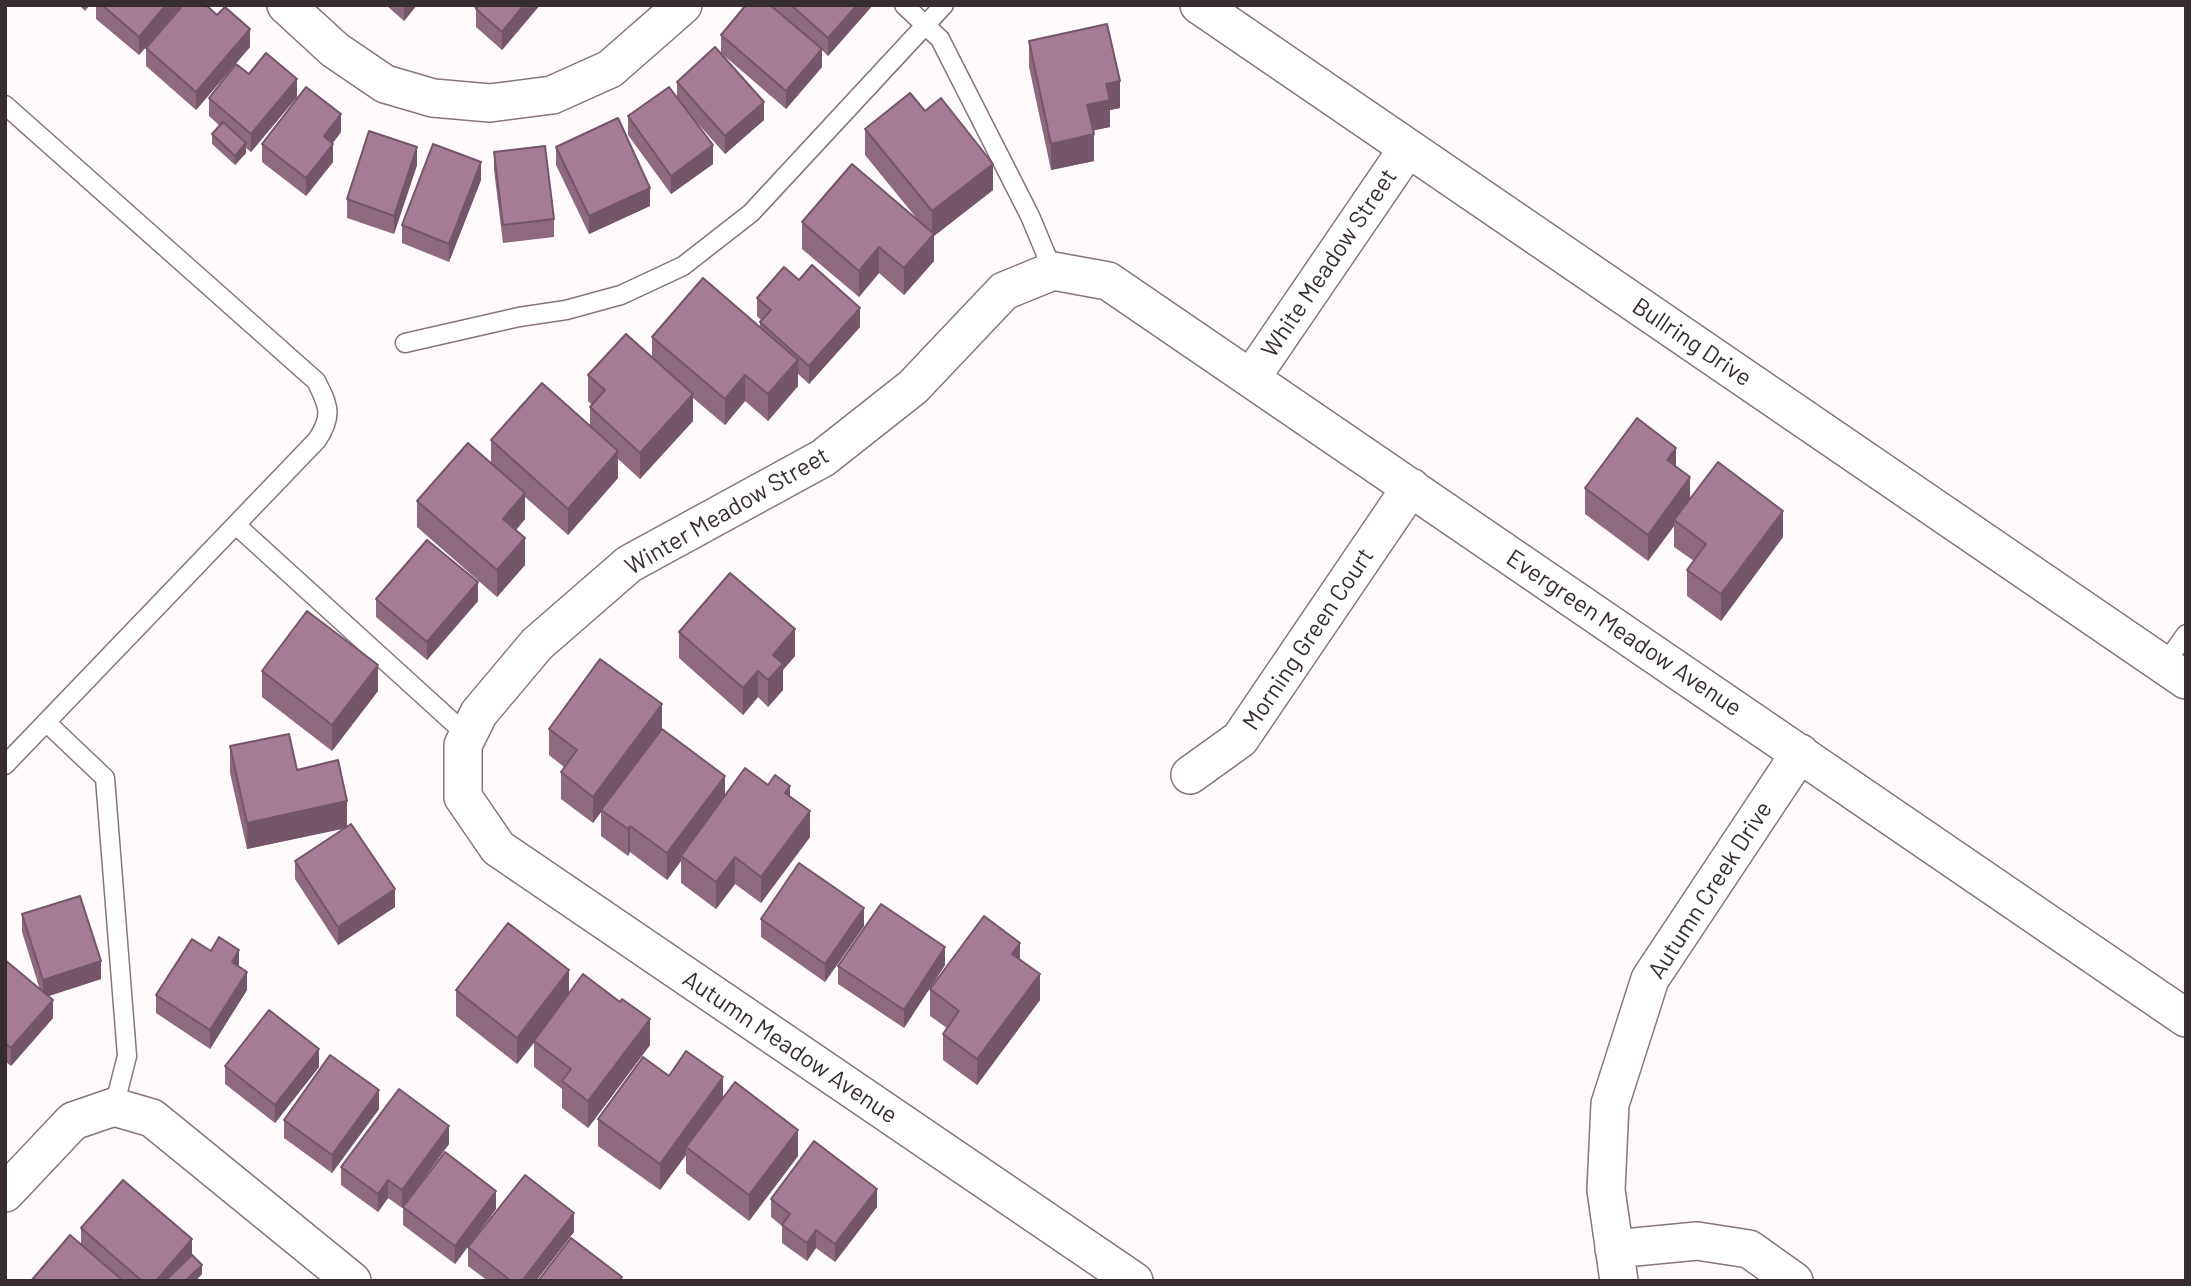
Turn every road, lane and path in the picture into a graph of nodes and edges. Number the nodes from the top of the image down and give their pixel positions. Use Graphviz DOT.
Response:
graph roads {
  1 [pos="286,5"];
  2 [pos="682,5"];
  3 [pos="904,5"];
  4 [pos="944,5"];
  5 [pos="1199,5"];
  6 [pos="925,26"];
  7 [pos="5,105"];
  8 [pos="1408,148"];
  9 [pos="1054,271"];
  10 [pos="405,343"];
  11 [pos="1251,378"];
  12 [pos="1410,487"];
  13 [pos="236,525"];
  14 [pos="2186,634"];
  15 [pos="2175,672"];
  16 [pos="46,722"];
  17 [pos="468,736"];
  18 [pos="1800,753"];
  19 [pos="5,765"];
  20 [pos="1191,775"];
  21 [pos="463,797"];
  22 [pos="2186,1018"];
  23 [pos="114,1107"];
  24 [pos="5,1193"];
  25 [pos="1616,1265"];
  26 [pos="352,1281"];
  27 [pos="1134,1281"];
  28 [pos="1794,1281"];
  1 -- 2 [label="street"];
  3 -- 6 [label="lane"];
  4 -- 6 [label="lane"];
  5 -- 8 [label="street, Bullring Drive"];
  6 -- 9 [label="lane"];
  6 -- 10 [label="lane"];
  7 -- 13 [label="lane"];
  8 -- 11 [label="street, White Meadow Street"];
  8 -- 15 [label="street, Bullring Drive"];
  9 -- 11 [label="street, Evergreen Meadow Avenue"];
  9 -- 17 [label="street, Winter Meadow Street"];
  11 -- 12 [label="street, Evergreen Meadow Avenue"];
  12 -- 18 [label="street, Evergreen Meadow Avenue"];
  12 -- 20 [label="street, Morning Green Court"];
  13 -- 16 [label="lane"];
  13 -- 17 [label="lane"];
  14 -- 15 [label="lane"];
  16 -- 19 [label="lane"];
  16 -- 23 [label="lane"];
  17 -- 21 [label="street, Winter Meadow Street"];
  18 -- 22 [label="street, Evergreen Meadow Avenue"];
  18 -- 25 [label="street, Autumn Creek Drive"];
  21 -- 27 [label="street, Autumn Meadow Avenue"];
  23 -- 24 [label="street"];
  23 -- 26 [label="street"];
  25 -- 28 [label="street"];
}
